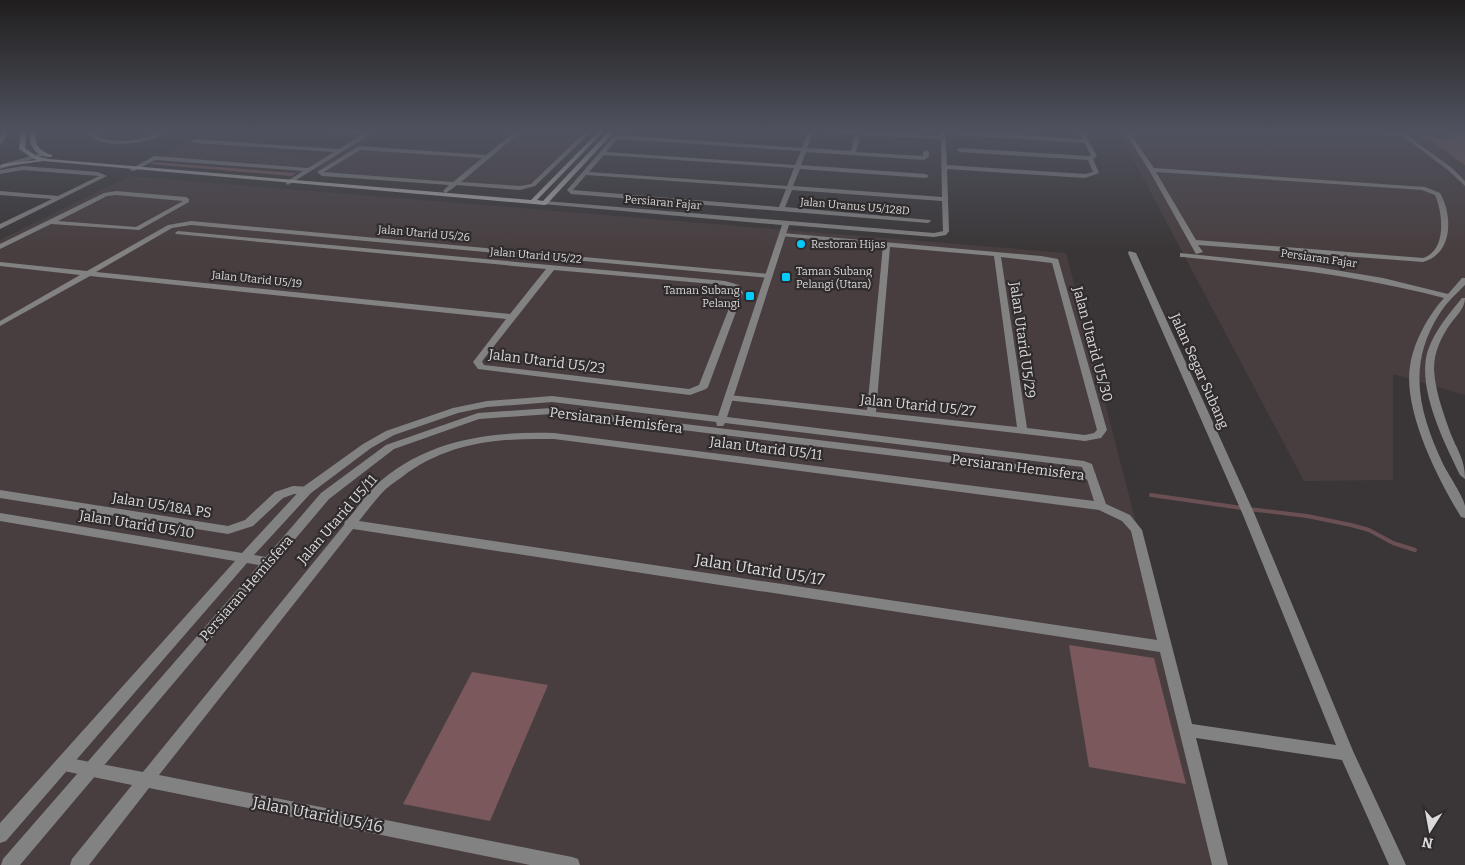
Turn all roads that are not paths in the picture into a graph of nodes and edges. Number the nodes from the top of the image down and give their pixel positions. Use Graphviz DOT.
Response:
graph roads {
  1 [pos="63,171"];
  2 [pos="152,171"];
  3 [pos="193,171"];
  4 [pos="306,171"];
  5 [pos="321,171"];
  6 [pos="470,171"];
  7 [pos="547,171"];
  8 [pos="562,171"];
  9 [pos="575,171"];
  10 [pos="795,171"];
  11 [pos="860,171"];
  12 [pos="944,171"];
  13 [pos="1012,171"];
  14 [pos="1095,171"];
  15 [pos="1153,171"];
  16 [pos="1173,171"];
  17 [pos="1452,171"];
  18 [pos="585,172"];
  19 [pos="926,176"];
  20 [pos="291,181"];
  21 [pos="455,184"];
  22 [pos="1465,184"];
  23 [pos="789,188"];
  24 [pos="446,191"];
  25 [pos="0,193"];
  26 [pos="61,198"];
  27 [pos="945,199"];
  28 [pos="534,200"];
  29 [pos="547,201"];
  30 [pos="781,210"];
  31 [pos="707,212"];
  32 [pos="928,221"];
  33 [pos="51,222"];
  34 [pos="786,223"];
  35 [pos="868,224"];
  36 [pos="2,225"];
  37 [pos="946,231"];
  38 [pos="178,233"];
  39 [pos="783,235"];
  40 [pos="349,237"];
  41 [pos="1193,242"];
  42 [pos="887,244"];
  43 [pos="0,247"];
  44 [pos="335,248"];
  45 [pos="1132,253"];
  46 [pos="997,254"];
  47 [pos="1183,255"];
  48 [pos="0,264"];
  49 [pos="651,265"];
  50 [pos="551,268"];
  51 [pos="90,273"];
  52 [pos="644,276"];
  53 [pos="769,276"];
  54 [pos="1465,280"];
  55 [pos="1452,295"];
  56 [pos="1465,300"];
  57 [pos="512,317"];
  58 [pos="0,324"];
  59 [pos="703,387"];
  60 [pos="729,398"];
  61 [pos="871,414"];
  62 [pos="722,418"];
  63 [pos="1102,430"];
  64 [pos="1022,431"];
  65 [pos="718,432"];
  66 [pos="1091,476"];
  67 [pos="1465,476"];
  68 [pos="307,490"];
  69 [pos="0,494"];
  70 [pos="1101,506"];
  71 [pos="1465,514"];
  72 [pos="0,517"];
  73 [pos="350,524"];
  74 [pos="245,557"];
  75 [pos="268,562"];
  76 [pos="1165,647"];
  77 [pos="1186,730"];
  78 [pos="1347,754"];
  79 [pos="64,764"];
  80 [pos="91,769"];
  81 [pos="145,780"];
  82 [pos="0,835"];
  83 [pos="8,865"];
  84 [pos="78,865"];
  85 [pos="572,865"];
  86 [pos="1220,865"];
  87 [pos="1398,865"];
  1 -- 26 [label="street"];
  2 -- 20 [label="main road, Persiaran Fajar"];
  3 -- 20 [label="main road, Persiaran Fajar"];
  4 -- 20 [label="street"];
  5 -- 21 [label="street"];
  6 -- 21 [label="street"];
  7 -- 21 [label="street"];
  8 -- 28 [label="main road"];
  9 -- 29 [label="main road"];
  10 -- 23 [label="street"];
  11 -- 19 [label="street"];
  12 -- 27 [label="street"];
  13 -- 14 [label="street"];
  15 -- 41 [label="street"];
  16 -- 41 [label="street"];
  17 -- 22 [label="street"];
  18 -- 23 [label="street"];
  18 -- 30 [label="street, Jalan Uranus U5/128D"];
  20 -- 24 [label="main road, Persiaran Fajar"];
  20 -- 28 [label="main road, Persiaran Fajar"];
  21 -- 24 [label="street"];
  23 -- 27 [label="street"];
  23 -- 30 [label="street"];
  24 -- 28 [label="main road, Persiaran Fajar"];
  25 -- 26 [label="street"];
  26 -- 36 [label="street"];
  27 -- 37 [label="street"];
  28 -- 29 [label="main road, Persiaran Fajar"];
  29 -- 31 [label="street, Persiaran Fajar"];
  29 -- 34 [label="street, Persiaran Fajar"];
  30 -- 32 [label="street, Jalan Uranus U5/128D"];
  31 -- 34 [label="street"];
  31 -- 35 [label="street, Persiaran Fajar"];
  33 -- 33 [label="street"];
  33 -- 43 [label="street"];
  34 -- 35 [label="street"];
  34 -- 37 [label="street, Persiaran Fajar"];
  34 -- 39 [label="street"];
  35 -- 37 [label="street, Persiaran Fajar"];
  38 -- 44 [label="street, Jalan Utarid U5/22"];
  39 -- 42 [label="street"];
  39 -- 53 [label="street"];
  40 -- 44 [label="street"];
  40 -- 49 [label="street, Jalan Utarid U5/26"];
  40 -- 51 [label="street, Jalan Utarid U5/26"];
  41 -- 55 [label="street, Persiaran Fajar"];
  42 -- 46 [label="street"];
  42 -- 61 [label="street"];
  44 -- 50 [label="street, Jalan Utarid U5/22"];
  45 -- 78 [label="street, Jalan Segar Subang"];
  46 -- 63 [label="street, Jalan Utarid U5/30"];
  46 -- 64 [label="street, Jalan Utarid U5/29"];
  47 -- 55 [label="street, Persiaran Fajar"];
  48 -- 51 [label="street, Jalan Utarid U5/19"];
  49 -- 52 [label="street"];
  49 -- 53 [label="street, Jalan Utarid U5/26"];
  50 -- 52 [label="street, Jalan Utarid U5/22"];
  50 -- 57 [label="street, Jalan Utarid U5/23"];
  51 -- 57 [label="street, Jalan Utarid U5/19"];
  51 -- 58 [label="street, Jalan Utarid U5/26"];
  52 -- 59 [label="street, Jalan Utarid U5/22"];
  53 -- 60 [label="street"];
  54 -- 55 [label="street"];
  55 -- 71 [label="street"];
  56 -- 67 [label="street"];
  57 -- 59 [label="street, Jalan Utarid U5/23"];
  60 -- 61 [label="street, Jalan Utarid U5/27"];
  60 -- 62 [label="street"];
  61 -- 64 [label="street, Jalan Utarid U5/27"];
  62 -- 65 [label="street"];
  62 -- 66 [label="street, Persiaran Hemisfera"];
  62 -- 68 [label="street, Persiaran Hemisfera"];
  63 -- 64 [label="street, Jalan Utarid U5/27"];
  65 -- 66 [label="street, Persiaran Hemisfera"];
  65 -- 75 [label="street, Persiaran Hemisfera"];
  66 -- 70 [label="street"];
  68 -- 69 [label="street, Jalan U5/18A PS"];
  68 -- 74 [label="street, Persiaran Hemisfera"];
  70 -- 73 [label="street, Jalan Utarid U5/11"];
  70 -- 76 [label="street, Jalan Utarid U5/11"];
  72 -- 74 [label="street, Jalan Utarid U5/10"];
  73 -- 76 [label="street, Jalan Utarid U5/17"];
  73 -- 81 [label="street, Jalan Utarid U5/11"];
  74 -- 75 [label="street, Jalan Utarid U5/10"];
  74 -- 79 [label="street, Persiaran Hemisfera"];
  75 -- 80 [label="street, Persiaran Hemisfera"];
  76 -- 77 [label="street, Jalan Utarid U5/11"];
  77 -- 78 [label="street"];
  77 -- 86 [label="street, Jalan Utarid U5/11"];
  78 -- 87 [label="street, Jalan Segar Subang"];
  79 -- 80 [label="street, Jalan Utarid U5/16"];
  79 -- 82 [label="street, Persiaran Hemisfera"];
  80 -- 81 [label="street, Jalan Utarid U5/16"];
  80 -- 83 [label="street, Persiaran Hemisfera"];
  81 -- 84 [label="street, Jalan Utarid U5/11"];
  81 -- 85 [label="street, Jalan Utarid U5/16"];
}
